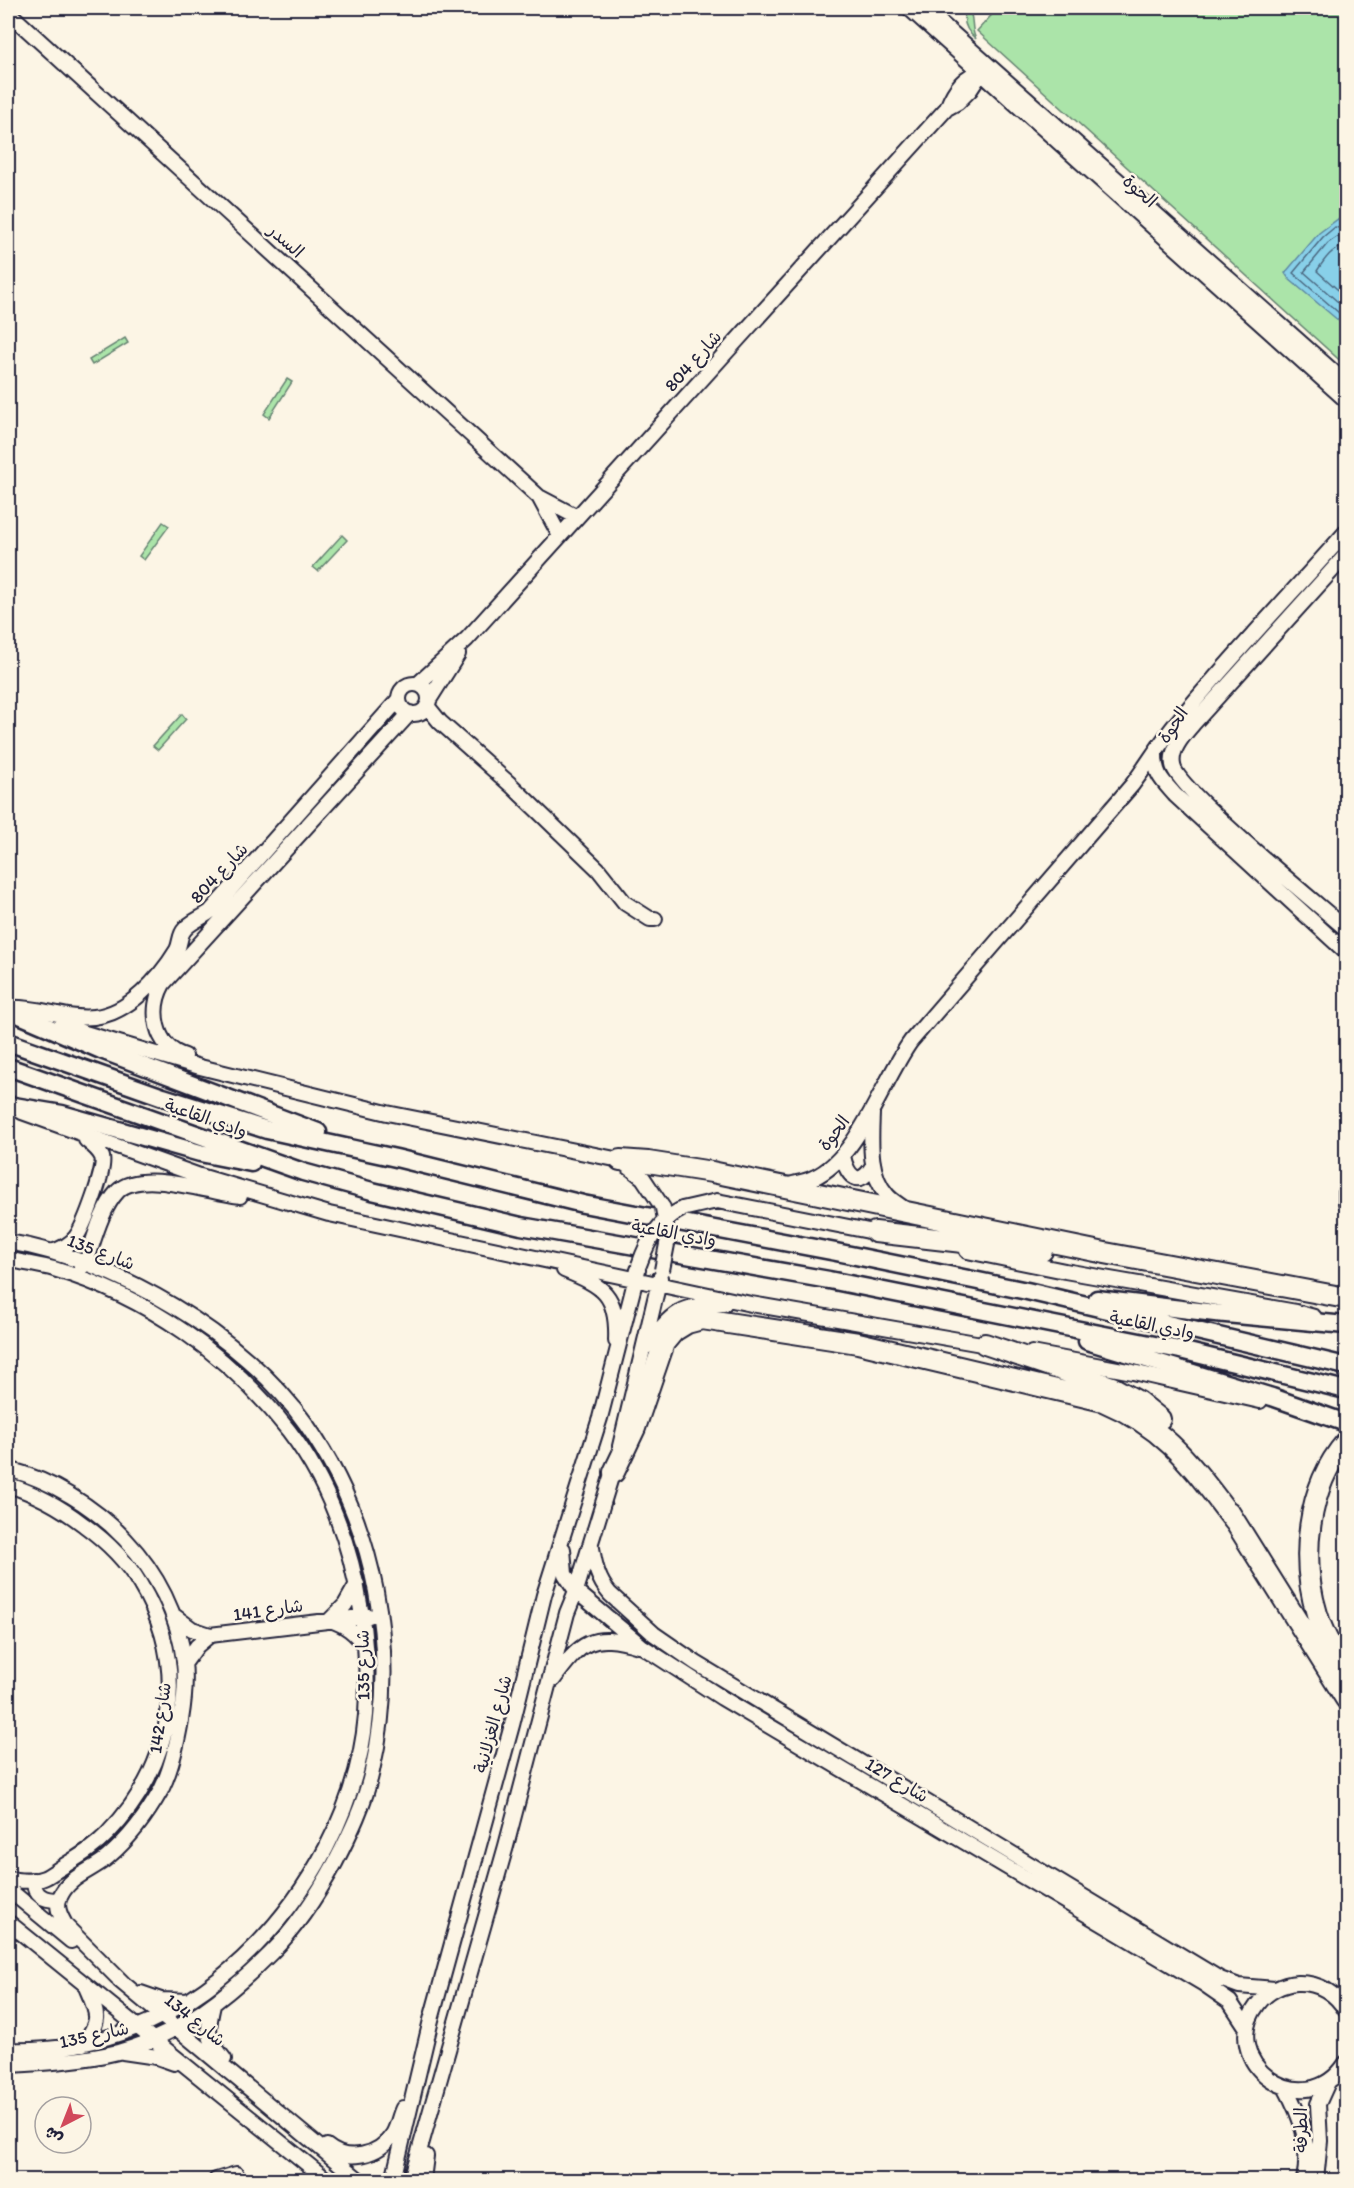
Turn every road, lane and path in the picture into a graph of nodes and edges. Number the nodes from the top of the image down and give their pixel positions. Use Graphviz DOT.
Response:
graph roads {
  1 [pos="909,8"];
  2 [pos="924,8"];
  3 [pos="8,12"];
  4 [pos="983,68"];
  5 [pos="1347,383"];
  6 [pos="1347,400"];
  7 [pos="539,497"];
  8 [pos="578,516"];
  9 [pos="1347,532"];
  10 [pos="560,536"];
  11 [pos="1347,555"];
  12 [pos="467,639"];
  13 [pos="418,684"];
  14 [pos="399,699"];
  15 [pos="421,708"];
  16 [pos="1174,753"];
  17 [pos="1155,754"];
  18 [pos="655,919"];
  19 [pos="1347,929"];
  20 [pos="1347,952"];
  21 [pos="8,1009"];
  22 [pos="8,1042"];
  23 [pos="8,1067"];
  24 [pos="228,1074"];
  25 [pos="8,1106"];
  26 [pos="872,1108"];
  27 [pos="71,1131"];
  28 [pos="843,1156"];
  29 [pos="396,1158"];
  30 [pos="620,1160"];
  31 [pos="873,1165"];
  32 [pos="303,1172"];
  33 [pos="784,1186"];
  34 [pos="1347,1192"];
  35 [pos="272,1199"];
  36 [pos="1347,1203"];
  37 [pos="908,1211"];
  38 [pos="664,1213"];
  39 [pos="875,1232"];
  40 [pos="94,1239"];
  41 [pos="8,1242"];
  42 [pos="52,1252"];
  43 [pos="1105,1253"];
  44 [pos="535,1257"];
  45 [pos="8,1259"];
  46 [pos="86,1263"];
  47 [pos="637,1272"];
  48 [pos="113,1274"];
  49 [pos="71,1275"];
  50 [pos="658,1284"];
  51 [pos="1027,1291"];
  52 [pos="1347,1298"];
  53 [pos="751,1304"];
  54 [pos="1024,1320"];
  55 [pos="1340,1324"];
  56 [pos="985,1344"];
  57 [pos="643,1351"];
  58 [pos="1347,1366"];
  59 [pos="614,1370"];
  60 [pos="1347,1390"];
  61 [pos="1339,1421"];
  62 [pos="1342,1447"];
  63 [pos="8,1469"];
  64 [pos="614,1472"];
  65 [pos="8,1485"];
  66 [pos="1234,1522"];
  67 [pos="563,1536"];
  68 [pos="591,1543"];
  69 [pos="357,1584"];
  70 [pos="576,1591"];
  71 [pos="173,1615"];
  72 [pos="380,1615"];
  73 [pos="362,1617"];
  74 [pos="330,1620"];
  75 [pos="654,1634"];
  76 [pos="210,1635"];
  77 [pos="643,1647"];
  78 [pos="366,1648"];
  79 [pos="184,1664"];
  80 [pos="1347,1672"];
  81 [pos="548,1686"];
  82 [pos="1347,1699"];
  83 [pos="8,1879"];
  84 [pos="33,1880"];
  85 [pos="8,1889"];
  86 [pos="58,1900"];
  87 [pos="8,1922"];
  88 [pos="86,1985"];
  89 [pos="128,1987"];
  90 [pos="1275,1989"];
  91 [pos="189,2001"];
  92 [pos="213,2005"];
  93 [pos="1347,2011"];
  94 [pos="162,2016"];
  95 [pos="137,2027"];
  96 [pos="177,2028"];
  97 [pos="1247,2028"];
  98 [pos="151,2039"];
  99 [pos="83,2044"];
  100 [pos="8,2050"];
  101 [pos="118,2052"];
  102 [pos="1347,2062"];
  103 [pos="9,2066"];
  104 [pos="186,2068"];
  105 [pos="240,2079"];
  106 [pos="1328,2082"];
  107 [pos="1285,2087"];
  108 [pos="416,2088"];
  109 [pos="428,2127"];
  110 [pos="312,2140"];
  111 [pos="294,2154"];
  112 [pos="236,2174"];
  113 [pos="216,2181"];
  114 [pos="316,2181"];
  115 [pos="327,2181"];
  116 [pos="358,2181"];
  117 [pos="393,2181"];
  118 [pos="411,2181"];
  119 [pos="423,2181"];
  120 [pos="1304,2181"];
  121 [pos="1316,2181"];
  1 -- 4 [label="street, الحوة"];
  2 -- 4 [label="street, الحوة"];
  3 -- 7 [label="street, السدر"];
  4 -- 5 [label="street, الحوة"];
  4 -- 6 [label="street, الحوة"];
  4 -- 8 [label="street, شارع 804"];
  7 -- 8 [label="street"];
  7 -- 10 [label="street"];
  8 -- 10 [label="street, شارع 804"];
  9 -- 17 [label="street, الحوة"];
  10 -- 12 [label="street, شارع 804"];
  11 -- 16 [label="street, الحوة"];
  12 -- 13 [label="street, شارع 804"];
  12 -- 15 [label="street, شارع 804"];
  13 -- 14 [label="street"];
  13 -- 15 [label="street"];
  14 -- 15 [label="street"];
  14 -- 21 [label="street, شارع 804"];
  15 -- 18 [label="street"];
  15 -- 24 [label="street, شارع 804"];
  16 -- 17 [label="street"];
  16 -- 19 [label="street, الحوة"];
  17 -- 20 [label="street, الحوة"];
  17 -- 26 [label="street, الحوة"];
  21 -- 24 [label="street"];
  21 -- 29 [label="main road"];
  22 -- 29 [label="main road, وادي القاعية"];
  23 -- 32 [label="main road, وادي القاعية"];
  24 -- 30 [label="street"];
  25 -- 27 [label="street"];
  25 -- 32 [label="main road"];
  26 -- 28 [label="street, الحوة"];
  26 -- 31 [label="street, الحوة"];
  27 -- 35 [label="street"];
  27 -- 42 [label="street"];
  28 -- 31 [label="street"];
  28 -- 33 [label="street, الحوة"];
  29 -- 51 [label="main road, وادي القاعية"];
  30 -- 33 [label="highway"];
  30 -- 38 [label="street"];
  31 -- 37 [label="street, الحوة"];
  32 -- 54 [label="main road, وادي القاعية"];
  33 -- 37 [label="highway"];
  34 -- 36 [label="street"];
  35 -- 40 [label="street"];
  35 -- 44 [label="street"];
  37 -- 43 [label="highway"];
  38 -- 39 [label="street, وادي القاعية, bridge"];
  38 -- 47 [label="street, bridge"];
  38 -- 50 [label="street, bridge"];
  39 -- 43 [label="highway"];
  39 -- 55 [label="street, وادي القاعية"];
  40 -- 46 [label="street"];
  40 -- 48 [label="street"];
  41 -- 42 [label="street, شارع 135"];
  42 -- 46 [label="street, شارع 135"];
  43 -- 52 [label="highway"];
  44 -- 47 [label="street"];
  44 -- 59 [label="street"];
  45 -- 49 [label="street, شارع 135"];
  46 -- 48 [label="street, شارع 135"];
  46 -- 49 [label="street"];
  47 -- 50 [label="street"];
  47 -- 59 [label="street, شارع الغزلانية"];
  48 -- 72 [label="street, شارع 135"];
  49 -- 69 [label="street, شارع 135"];
  50 -- 53 [label="street"];
  50 -- 57 [label="street"];
  51 -- 55 [label="main road"];
  51 -- 58 [label="main road, وادي القاعية"];
  53 -- 56 [label="street"];
  53 -- 57 [label="street"];
  54 -- 60 [label="main road, وادي القاعية"];
  54 -- 61 [label="main road"];
  56 -- 61 [label="street"];
  56 -- 66 [label="highway"];
  57 -- 64 [label="street"];
  59 -- 67 [label="street, شارع الغزلانية"];
  62 -- 80 [label="highway"];
  63 -- 71 [label="street, شارع 142"];
  64 -- 66 [label="highway"];
  64 -- 68 [label="street"];
  65 -- 84 [label="street, شارع 142"];
  66 -- 82 [label="highway"];
  67 -- 70 [label="street, شارع 127"];
  67 -- 108 [label="street, شارع الغزلانية"];
  68 -- 70 [label="street"];
  68 -- 75 [label="street, شارع 127"];
  69 -- 73 [label="street, شارع 135"];
  69 -- 74 [label="street, شارع 141"];
  70 -- 77 [label="street, شارع 127"];
  70 -- 81 [label="street"];
  71 -- 76 [label="street, شارع 141"];
  71 -- 79 [label="street, شارع 142"];
  72 -- 73 [label="street, شارع 141"];
  72 -- 92 [label="street, شارع 135"];
  73 -- 74 [label="street, شارع 141"];
  73 -- 78 [label="street, شارع 135"];
  74 -- 76 [label="street, شارع 141"];
  74 -- 78 [label="street, شارع 141"];
  75 -- 77 [label="street"];
  75 -- 90 [label="street, شارع 127"];
  76 -- 79 [label="street, شارع 141"];
  77 -- 81 [label="street"];
  77 -- 97 [label="street, شارع 127"];
  78 -- 91 [label="street, شارع 135"];
  79 -- 86 [label="street, شارع 142"];
  81 -- 109 [label="street"];
  83 -- 84 [label="street, شارع 142"];
  84 -- 86 [label="street"];
  85 -- 89 [label="street, شارع 134"];
  86 -- 89 [label="street"];
  87 -- 88 [label="street"];
  88 -- 95 [label="street"];
  88 -- 99 [label="street"];
  89 -- 91 [label="street"];
  89 -- 94 [label="street, شارع 134"];
  90 -- 93 [label="street, شارع 127"];
  90 -- 97 [label="street"];
  91 -- 94 [label="street, شارع 135"];
  92 -- 96 [label="street, شارع 135"];
  92 -- 105 [label="street"];
  94 -- 95 [label="street, شارع 135"];
  94 -- 96 [label="street, شارع 134"];
  95 -- 98 [label="street"];
  95 -- 99 [label="street, شارع 135"];
  96 -- 98 [label="street, شارع 135"];
  96 -- 105 [label="street, شارع 134"];
  97 -- 107 [label="street"];
  98 -- 101 [label="street, شارع 135"];
  98 -- 104 [label="street"];
  99 -- 100 [label="street, شارع 135"];
  101 -- 103 [label="street, شارع 135"];
  101 -- 104 [label="street"];
  102 -- 106 [label="street"];
  104 -- 111 [label="street"];
  105 -- 110 [label="street, شارع 134"];
  106 -- 107 [label="street"];
  106 -- 121 [label="street, الطرفة"];
  107 -- 120 [label="street, الطرفة"];
  108 -- 110 [label="street"];
  108 -- 117 [label="street, شارع الغزلانية"];
  109 -- 118 [label="street"];
  109 -- 119 [label="street"];
  110 -- 116 [label="street, شارع 134"];
  111 -- 114 [label="street"];
  111 -- 115 [label="street"];
  112 -- 113 [label="street"];
}
